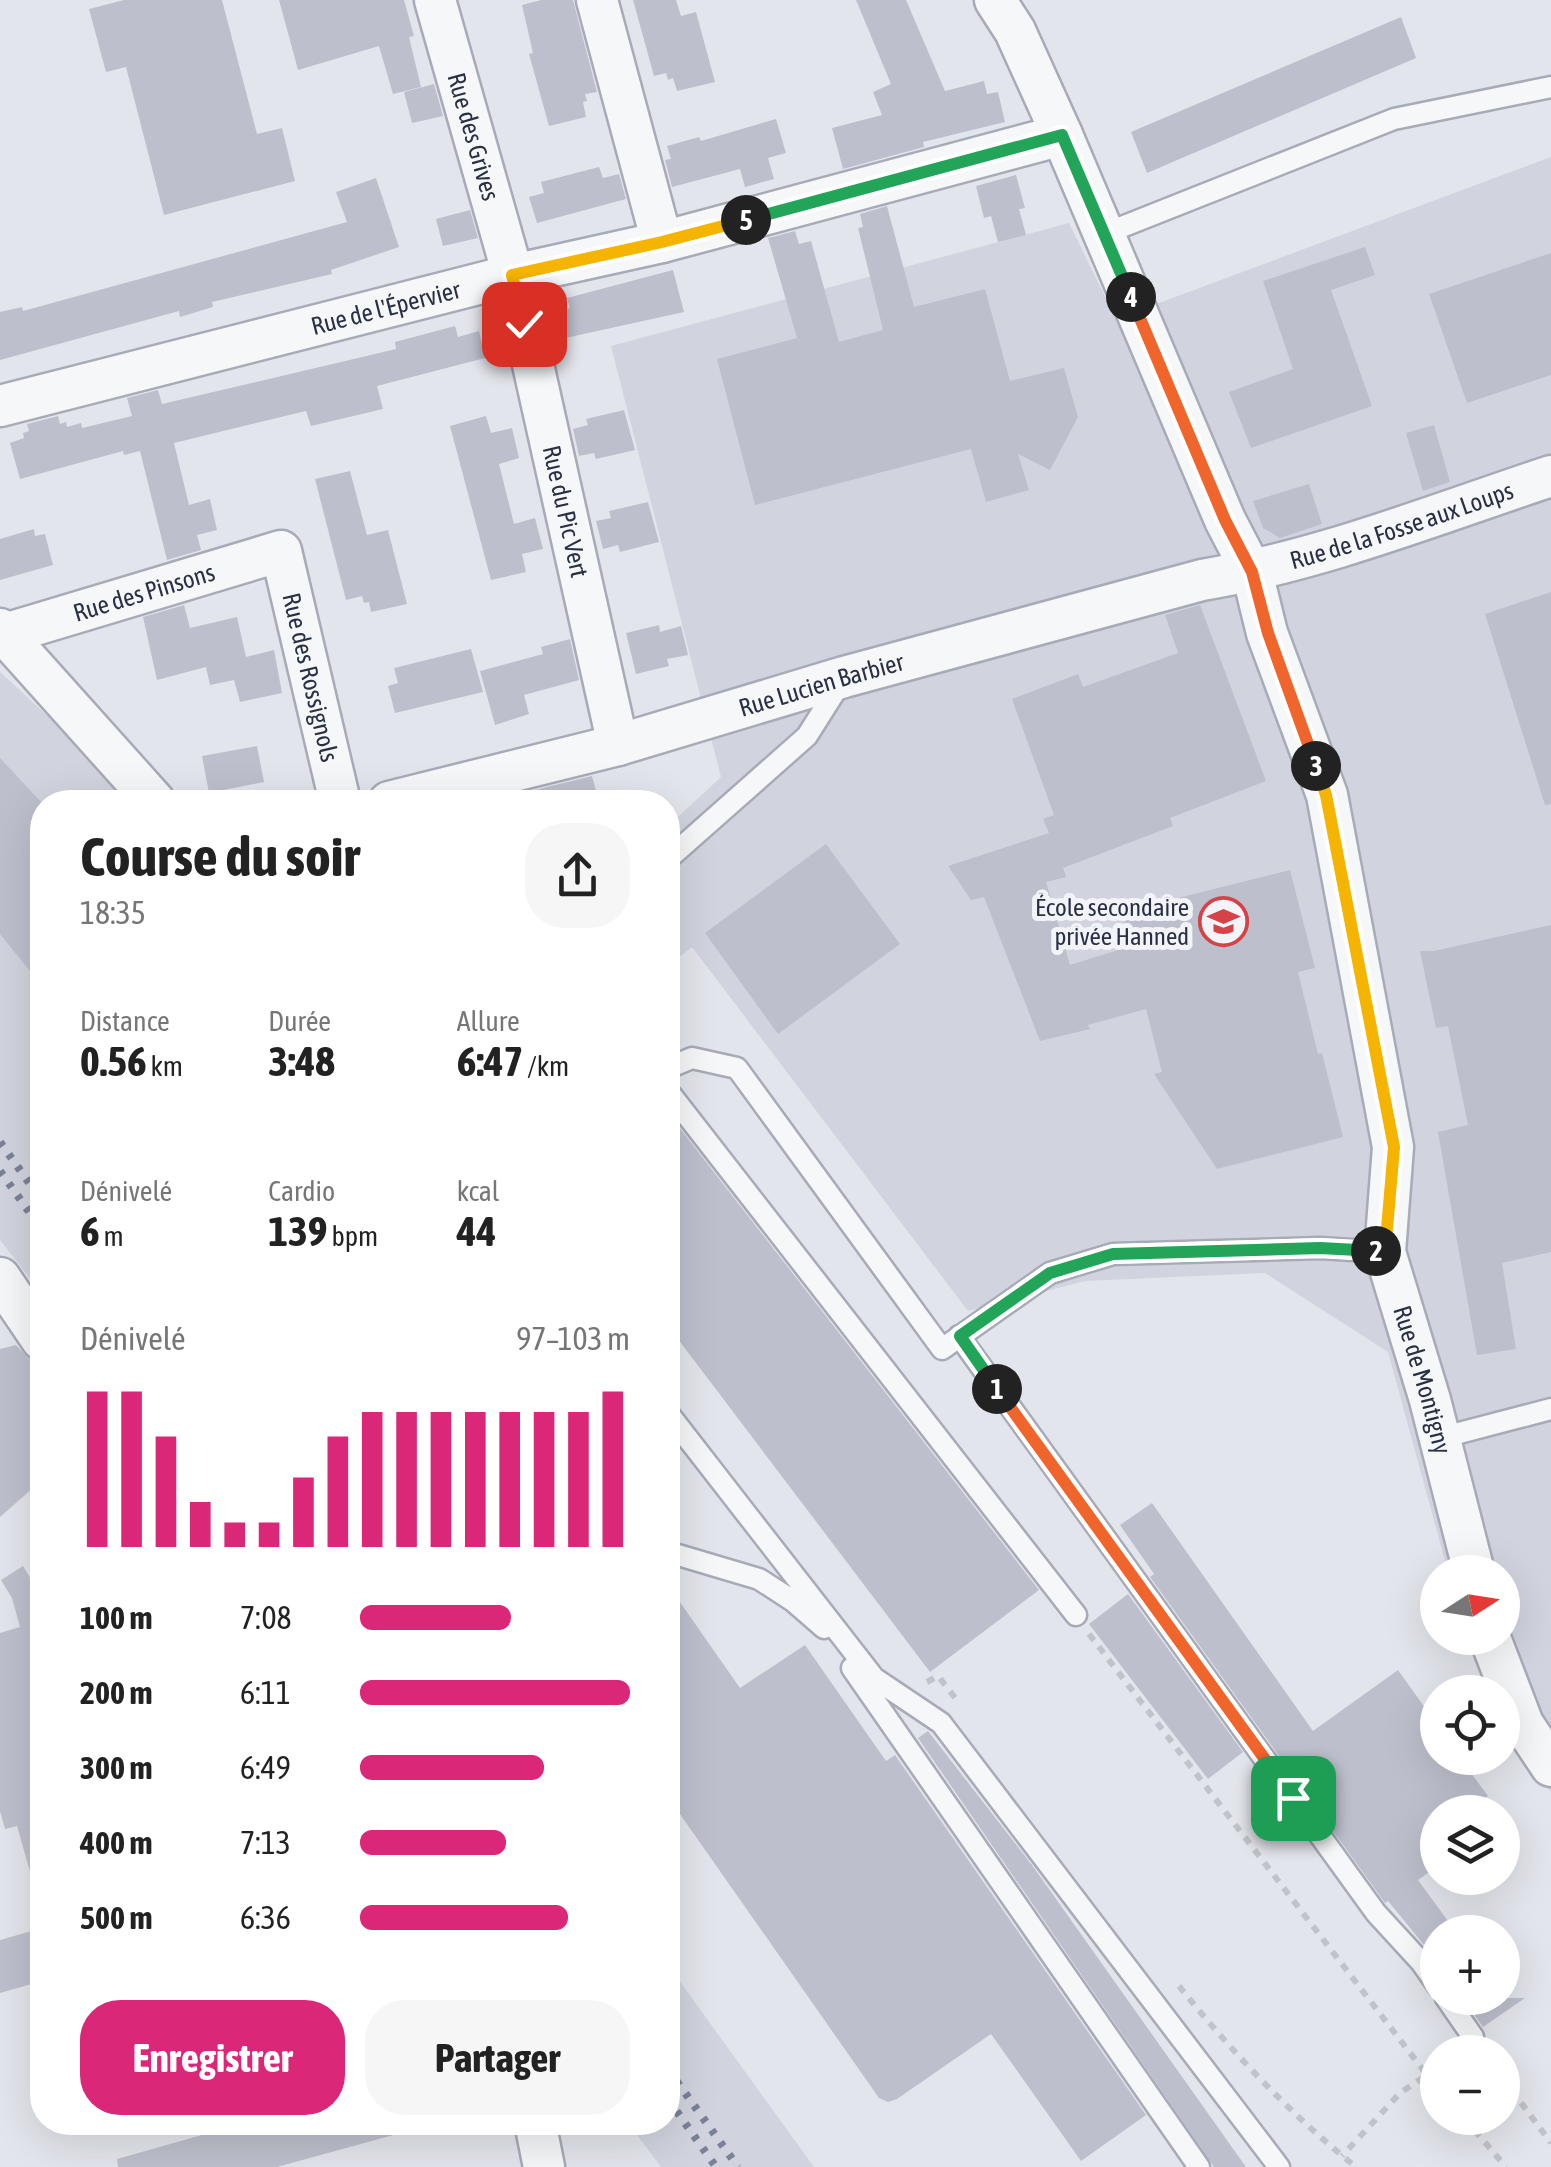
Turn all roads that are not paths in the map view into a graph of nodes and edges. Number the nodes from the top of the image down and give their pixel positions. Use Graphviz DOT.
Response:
graph roads {
  1 [pos="435,0"];
  2 [pos="597,0"];
  3 [pos="995,0"];
  4 [pos="1551,88"];
  5 [pos="1062,135"];
  6 [pos="1104,234"];
  7 [pos="662,242"];
  8 [pos="512,275"];
  9 [pos="0,406"];
  10 [pos="1551,476"];
  11 [pos="281,551"];
  12 [pos="1252,572"];
  13 [pos="3,631"];
  14 [pos="844,677"];
  15 [pos="618,745"];
  16 [pos="144,790"];
  17 [pos="337,790"];
  18 [pos="437,790"];
  19 [pos="680,848"];
  20 [pos="680,1063"];
  21 [pos="680,1107"];
  22 [pos="1385,1252"];
  23 [pos="0,1278"];
  24 [pos="30,1322"];
  25 [pos="960,1336"];
  26 [pos="1551,1409"];
  27 [pos="680,1428"];
  28 [pos="1440,1438"];
  29 [pos="1470,1555"];
  30 [pos="680,1556"];
  31 [pos="1076,1616"];
  32 [pos="1497,1655"];
  33 [pos="1551,1766"];
  34 [pos="1420,1961"];
  35 [pos="538,2135"];
  36 [pos="544,2167"];
  37 [pos="1199,2167"];
  38 [pos="1278,2167"];
  1 -- 8 [label="street, Rue des Grives"];
  2 -- 7 [label="street"];
  3 -- 5 [label="street, Rue de Montigny"];
  4 -- 6 [label="lane"];
  5 -- 6 [label="street, Rue de Montigny"];
  5 -- 7 [label="street, Rue de l'Épervier"];
  6 -- 12 [label="street, Rue de Montigny"];
  7 -- 8 [label="street, Rue de l'Épervier"];
  8 -- 9 [label="street, Rue de l'Épervier"];
  8 -- 15 [label="street, Rue du Pic Vert"];
  10 -- 12 [label="street, Rue de la Fosse aux Loups"];
  11 -- 13 [label="street, Rue des Pinsons"];
  11 -- 17 [label="street, Rue des Rossignols"];
  12 -- 14 [label="street, Rue Lucien Barbier"];
  12 -- 22 [label="street, Rue de Montigny"];
  13 -- 16 [label="street"];
  14 -- 15 [label="street, Rue Lucien Barbier"];
  14 -- 19 [label="lane"];
  15 -- 18 [label="street, Rue Lucien Barbier"];
  20 -- 25 [label="lane"];
  21 -- 31 [label="lane"];
  22 -- 25 [label="lane"];
  22 -- 28 [label="street, Rue de Montigny"];
  23 -- 24 [label="street"];
  25 -- 34 [label="lane"];
  26 -- 28 [label="lane"];
  27 -- 38 [label="lane"];
  28 -- 29 [label="street, Rue de Montigny"];
  30 -- 37 [label="lane"];
  32 -- 33 [label="street"];
  35 -- 36 [label="street"];
}
